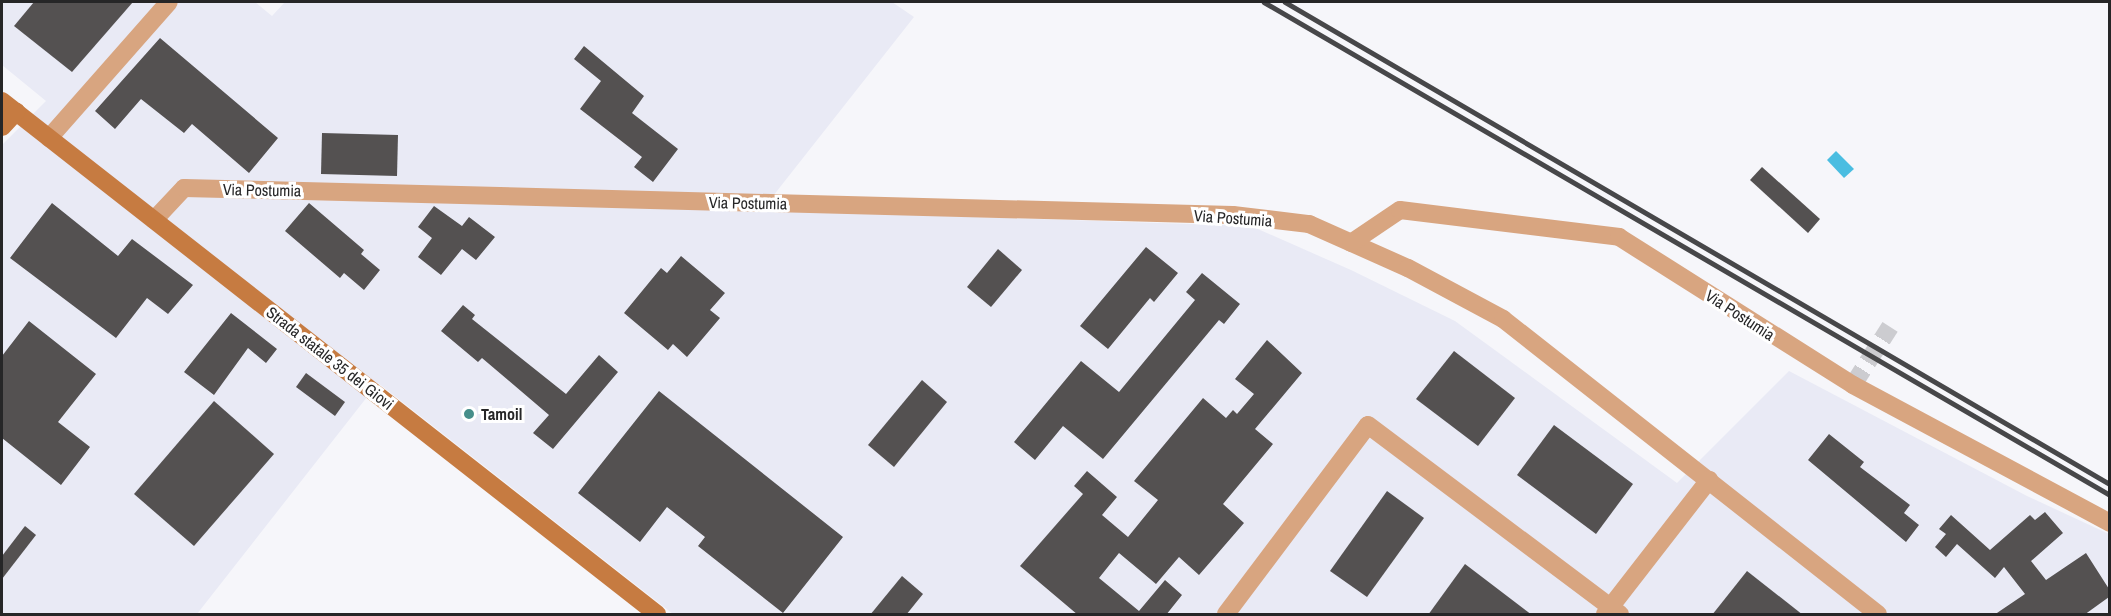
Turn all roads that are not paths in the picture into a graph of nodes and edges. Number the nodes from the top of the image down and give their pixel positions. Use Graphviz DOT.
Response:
graph roads {
  1 [pos="169,2"];
  2 [pos="9,107"];
  3 [pos="2,127"];
  4 [pos="49,138"];
  5 [pos="154,220"];
  6 [pos="1351,243"];
  7 [pos="1709,480"];
  8 [pos="2109,523"];
  9 [pos="1612,612"];
  10 [pos="657,615"];
  11 [pos="1226,615"];
  12 [pos="1878,615"];
  1 -- 4 [label="street"];
  2 -- 3 [label="main road"];
  2 -- 4 [label="main road, Strada statale 35 dei Giovi"];
  4 -- 5 [label="main road, Strada statale 35 dei Giovi"];
  5 -- 6 [label="street, Via Postumia"];
  5 -- 10 [label="main road, Strada statale 35 dei Giovi"];
  6 -- 7 [label="street, Via Postumia"];
  6 -- 8 [label="street, Via Postumia"];
  7 -- 9 [label="street"];
  7 -- 12 [label="street, Via Postumia"];
  9 -- 11 [label="street"];
}
